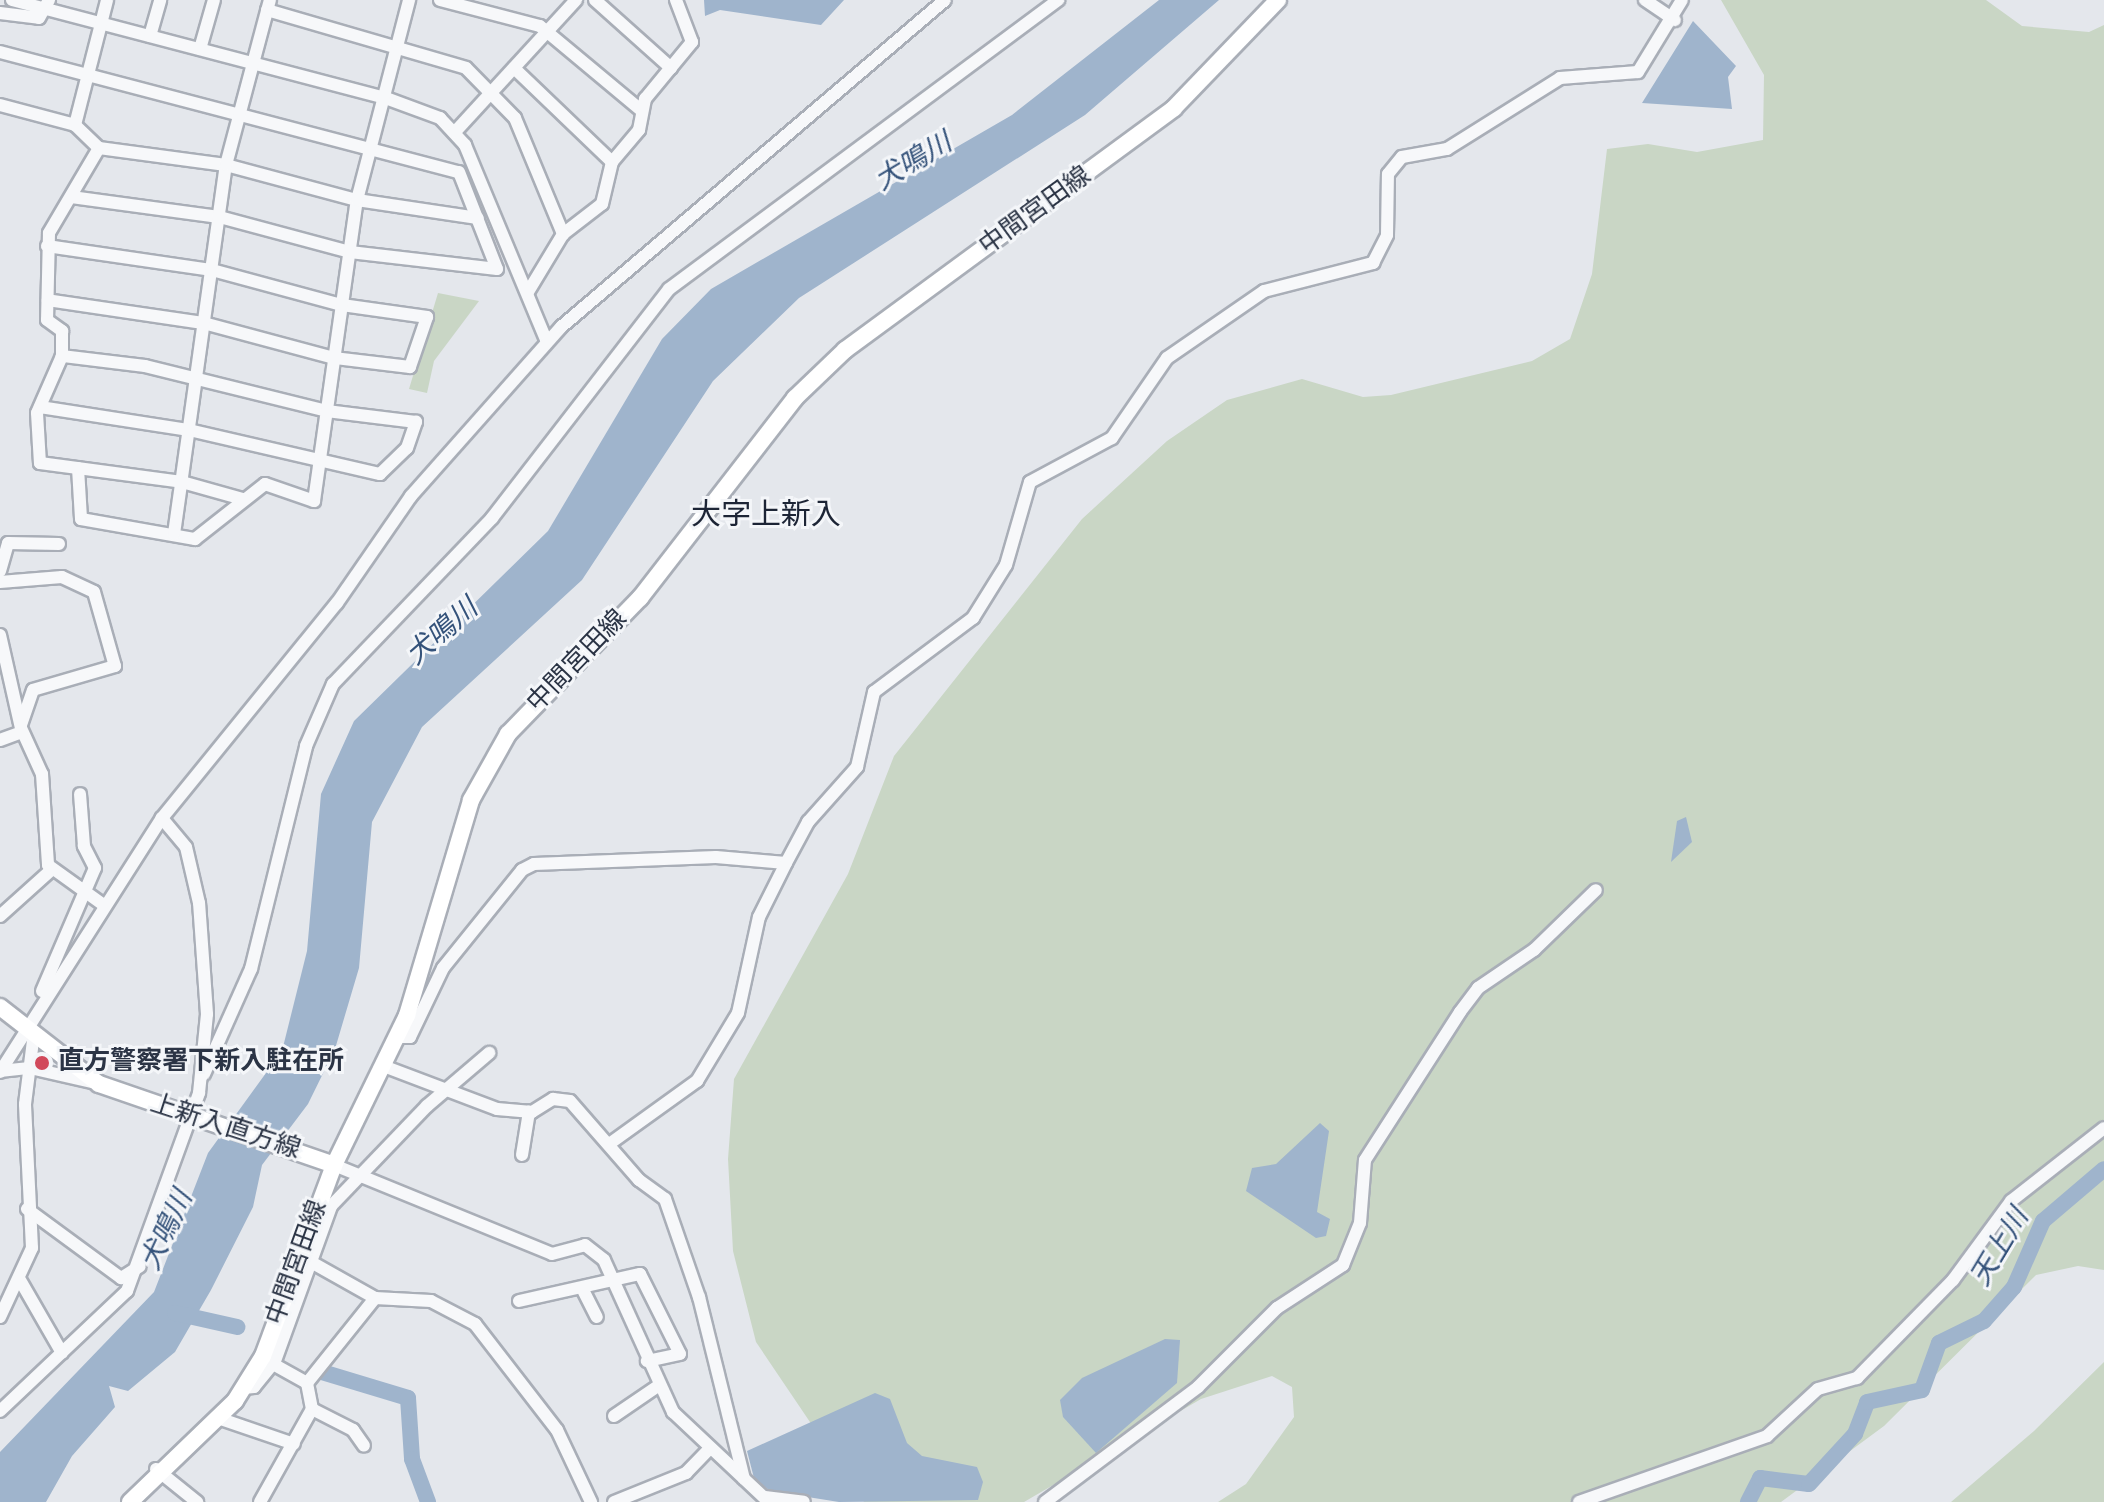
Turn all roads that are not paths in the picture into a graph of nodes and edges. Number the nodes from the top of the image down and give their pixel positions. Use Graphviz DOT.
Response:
graph roads {
  1 [pos="12,0"];
  2 [pos="107,0"];
  3 [pos="160,0"];
  4 [pos="214,0"];
  5 [pos="409,0"];
  6 [pos="440,0"];
  7 [pos="576,0"];
  8 [pos="595,0"];
  9 [pos="675,0"];
  10 [pos="945,0"];
  11 [pos="1058,0"];
  12 [pos="1278,0"];
  13 [pos="1645,0"];
  14 [pos="1682,0"];
  15 [pos="48,4"];
  16 [pos="268,5"];
  17 [pos="0,13"];
  18 [pos="1675,20"];
  19 [pos="101,23"];
  20 [pos="547,30"];
  21 [pos="150,36"];
  22 [pos="398,44"];
  23 [pos="200,49"];
  24 [pos="0,52"];
  25 [pos="253,63"];
  26 [pos="514,68"];
  27 [pos="671,68"];
  28 [pos="88,75"];
  29 [pos="493,91"];
  30 [pos="383,97"];
  31 [pos="0,105"];
  32 [pos="642,111"];
  33 [pos="239,115"];
  34 [pos="75,125"];
  35 [pos="455,132"];
  36 [pos="99,148"];
  37 [pos="370,150"];
  38 [pos="612,162"];
  39 [pos="226,165"];
  40 [pos="71,197"];
  41 [pos="357,200"];
  42 [pos="219,217"];
  43 [pos="478,218"];
  44 [pos="563,234"];
  45 [pos="47,246"];
  46 [pos="350,252"];
  47 [pos="212,270"];
  48 [pos="528,292"];
  49 [pos="48,300"];
  50 [pos="342,305"];
  51 [pos="203,323"];
  52 [pos="547,342"];
  53 [pos="62,356"];
  54 [pos="334,358"];
  55 [pos="196,376"];
  56 [pos="40,407"];
  57 [pos="327,411"];
  58 [pos="189,430"];
  59 [pos="320,464"];
  60 [pos="78,468"];
  61 [pos="182,482"];
  62 [pos="243,499"];
  63 [pos="174,534"];
  64 [pos="59,544"];
  65 [pos="0,571"];
  66 [pos="0,582"];
  67 [pos="0,635"];
  68 [pos="21,730"];
  69 [pos="0,740"];
  70 [pos="80,794"];
  71 [pos="162,818"];
  72 [pos="786,863"];
  73 [pos="50,871"];
  74 [pos="1596,890"];
  75 [pos="85,894"];
  76 [pos="105,906"];
  77 [pos="1,919"];
  78 [pos="41,1006"];
  79 [pos="0,1007"];
  80 [pos="31,1031"];
  81 [pos="398,1037"];
  82 [pos="489,1053"];
  83 [pos="386,1067"];
  84 [pos="30,1068"];
  85 [pos="0,1071"];
  86 [pos="204,1074"];
  87 [pos="99,1084"];
  88 [pos="445,1089"];
  89 [pos="529,1112"];
  90 [pos="193,1118"];
  91 [pos="2104,1128"];
  92 [pos="612,1142"];
  93 [pos="522,1155"];
  94 [pos="327,1162"];
  95 [pos="363,1175"];
  96 [pos="27,1209"];
  97 [pos="311,1262"];
  98 [pos="141,1266"];
  99 [pos="20,1280"];
  100 [pos="614,1284"];
  101 [pos="584,1292"];
  102 [pos="375,1298"];
  103 [pos="519,1301"];
  104 [pos="0,1317"];
  105 [pos="597,1317"];
  106 [pos="708,1350"];
  107 [pos="62,1353"];
  108 [pos="680,1354"];
  109 [pos="647,1361"];
  110 [pos="273,1364"];
  111 [pos="307,1383"];
  112 [pos="658,1386"];
  113 [pos="243,1388"];
  114 [pos="312,1409"];
  115 [pos="0,1411"];
  116 [pos="614,1416"];
  117 [pos="218,1418"];
  118 [pos="294,1444"];
  119 [pos="364,1446"];
  120 [pos="710,1448"];
  121 [pos="156,1469"];
  122 [pos="744,1479"];
  123 [pos="772,1501"];
  124 [pos="130,1502"];
  125 [pos="197,1502"];
  126 [pos="260,1502"];
  127 [pos="591,1502"];
  128 [pos="614,1502"];
  129 [pos="804,1502"];
  130 [pos="1045,1502"];
  131 [pos="1579,1502"];
  1 -- 15 [label="street"];
  2 -- 19 [label="street"];
  3 -- 21 [label="street"];
  4 -- 23 [label="street"];
  5 -- 22 [label="street"];
  6 -- 20 [label="street"];
  7 -- 20 [label="street"];
  8 -- 27 [label="street"];
  9 -- 27 [label="street"];
  10 -- 52 [label="street"];
  11 -- 86 [label="street"];
  12 -- 81 [label="main road, 中間宮田線"];
  13 -- 18 [label="street"];
  14 -- 18 [label="street"];
  15 -- 17 [label="street"];
  15 -- 19 [label="street"];
  16 -- 22 [label="street"];
  16 -- 25 [label="street"];
  18 -- 72 [label="street"];
  19 -- 21 [label="street"];
  19 -- 28 [label="street"];
  20 -- 26 [label="street"];
  20 -- 32 [label="street"];
  21 -- 23 [label="street"];
  22 -- 29 [label="street"];
  22 -- 30 [label="street"];
  23 -- 25 [label="street"];
  24 -- 28 [label="street"];
  25 -- 30 [label="street"];
  25 -- 33 [label="street"];
  26 -- 29 [label="street"];
  26 -- 38 [label="street"];
  27 -- 32 [label="street"];
  28 -- 33 [label="street"];
  28 -- 34 [label="street"];
  29 -- 35 [label="street"];
  29 -- 44 [label="street"];
  30 -- 35 [label="street"];
  30 -- 37 [label="street"];
  31 -- 34 [label="street"];
  32 -- 38 [label="street"];
  33 -- 37 [label="street"];
  33 -- 39 [label="street"];
  34 -- 36 [label="street"];
  35 -- 48 [label="street"];
  36 -- 39 [label="street"];
  36 -- 40 [label="street"];
  37 -- 41 [label="street"];
  37 -- 43 [label="street"];
  38 -- 44 [label="street"];
  39 -- 41 [label="street"];
  39 -- 42 [label="street"];
  40 -- 42 [label="street"];
  40 -- 45 [label="street"];
  41 -- 43 [label="street"];
  41 -- 46 [label="street"];
  42 -- 46 [label="street"];
  42 -- 47 [label="street"];
  43 -- 46 [label="street"];
  44 -- 48 [label="street"];
  45 -- 47 [label="street"];
  45 -- 49 [label="street"];
  46 -- 50 [label="street"];
  47 -- 50 [label="street"];
  47 -- 51 [label="street"];
  48 -- 52 [label="street"];
  49 -- 51 [label="street"];
  49 -- 53 [label="street"];
  50 -- 54 [label="street"];
  50 -- 54 [label="street"];
  51 -- 54 [label="street"];
  51 -- 55 [label="street"];
  52 -- 71 [label="street"];
  53 -- 55 [label="street"];
  53 -- 56 [label="street"];
  54 -- 57 [label="street"];
  55 -- 57 [label="street"];
  55 -- 58 [label="street"];
  56 -- 58 [label="street"];
  56 -- 60 [label="street"];
  57 -- 59 [label="street"];
  57 -- 59 [label="street"];
  58 -- 59 [label="street"];
  58 -- 61 [label="street"];
  59 -- 62 [label="street"];
  60 -- 61 [label="street"];
  60 -- 63 [label="street"];
  61 -- 62 [label="street"];
  61 -- 63 [label="street"];
  62 -- 63 [label="street"];
  64 -- 65 [label="street"];
  66 -- 68 [label="street"];
  67 -- 68 [label="street"];
  68 -- 69 [label="street"];
  68 -- 73 [label="street"];
  70 -- 75 [label="street"];
  71 -- 76 [label="street"];
  71 -- 86 [label="street"];
  72 -- 81 [label="street"];
  72 -- 92 [label="street"];
  73 -- 75 [label="street"];
  73 -- 77 [label="street"];
  74 -- 130 [label="street"];
  75 -- 76 [label="street"];
  75 -- 78 [label="street"];
  76 -- 78 [label="street"];
  78 -- 80 [label="street"];
  79 -- 80 [label="main road, 上新入直方線"];
  80 -- 84 [label="street"];
  80 -- 85 [label="street"];
  80 -- 87 [label="main road, 上新入直方線"];
  81 -- 83 [label="main road, 中間宮田線"];
  82 -- 88 [label="street"];
  83 -- 88 [label="street"];
  83 -- 94 [label="main road, 中間宮田線"];
  84 -- 85 [label="street"];
  84 -- 87 [label="street"];
  84 -- 96 [label="street"];
  86 -- 90 [label="street"];
  87 -- 90 [label="main road, 上新入直方線"];
  88 -- 89 [label="street"];
  88 -- 95 [label="street"];
  89 -- 92 [label="street"];
  89 -- 93 [label="street"];
  90 -- 94 [label="main road, 上新入直方線"];
  90 -- 98 [label="street"];
  91 -- 131 [label="street"];
  92 -- 106 [label="street"];
  94 -- 95 [label="street"];
  94 -- 113 [label="main road, 中間宮田線"];
  95 -- 97 [label="street"];
  95 -- 100 [label="street"];
  96 -- 98 [label="street"];
  96 -- 99 [label="street"];
  97 -- 102 [label="street"];
  97 -- 110 [label="street"];
  98 -- 107 [label="street"];
  99 -- 104 [label="street"];
  99 -- 107 [label="street"];
  100 -- 101 [label="street"];
  100 -- 108 [label="street"];
  100 -- 109 [label="street"];
  101 -- 103 [label="street"];
  101 -- 105 [label="street"];
  102 -- 111 [label="street"];
  102 -- 127 [label="street"];
  106 -- 108 [label="street"];
  106 -- 122 [label="street"];
  107 -- 115 [label="street"];
  108 -- 109 [label="street"];
  109 -- 112 [label="street"];
  110 -- 111 [label="street"];
  110 -- 113 [label="street"];
  111 -- 114 [label="street"];
  112 -- 116 [label="street"];
  112 -- 120 [label="street"];
  113 -- 117 [label="main road, 中間宮田線"];
  114 -- 118 [label="street"];
  114 -- 119 [label="street"];
  117 -- 118 [label="street"];
  117 -- 121 [label="main road, 中間宮田線"];
  118 -- 126 [label="street"];
  120 -- 122 [label="street"];
  120 -- 128 [label="street"];
  121 -- 124 [label="main road, 中間宮田線"];
  121 -- 125 [label="street"];
  122 -- 123 [label="street"];
  123 -- 129 [label="street"];
}
